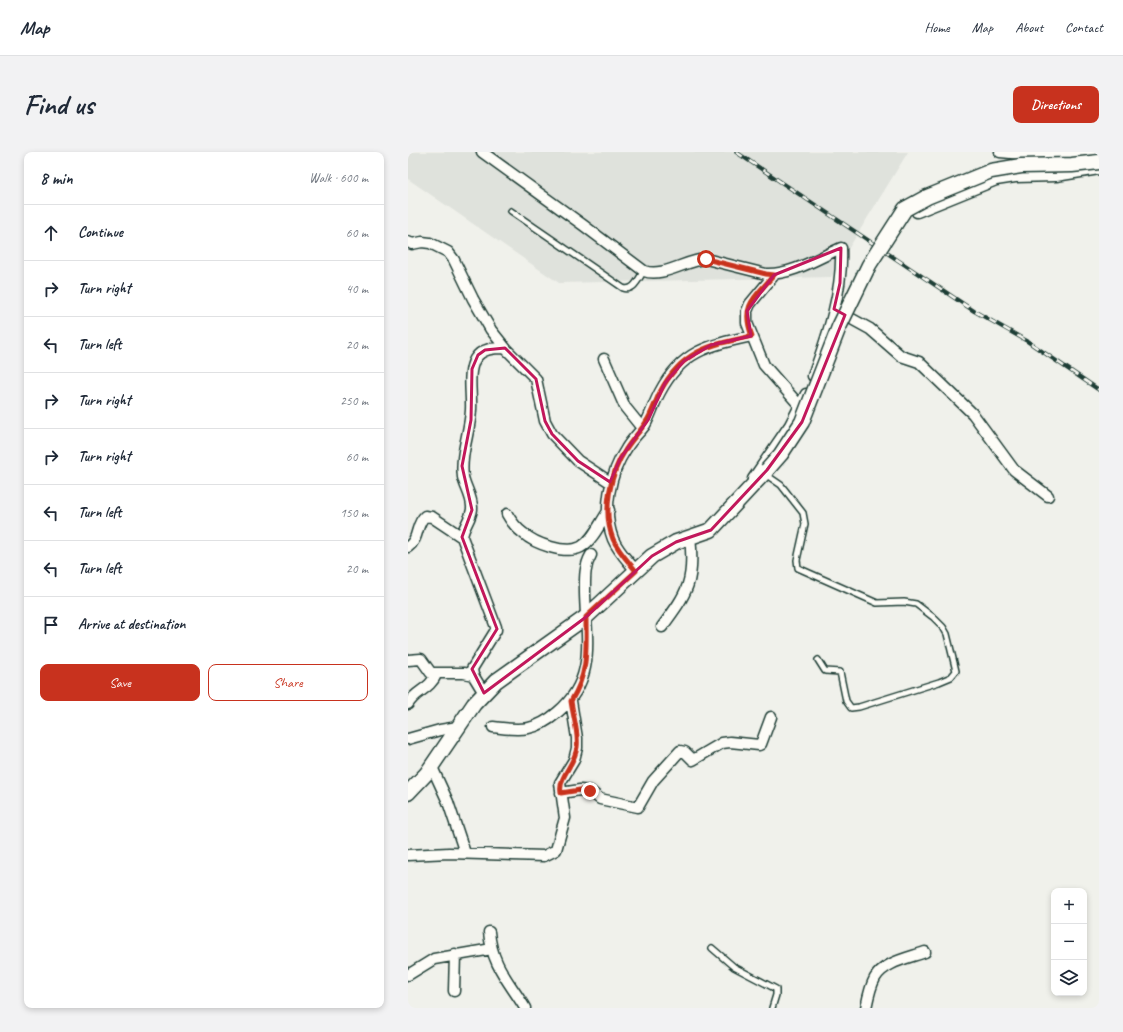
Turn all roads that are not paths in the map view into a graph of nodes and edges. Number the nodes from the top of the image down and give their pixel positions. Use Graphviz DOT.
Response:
graph roads {
  1 [pos="482,152"];
  2 [pos="1000,152"];
  3 [pos="1099,152"];
  4 [pos="1099,162"];
  5 [pos="1099,169"];
  6 [pos="512,211"];
  7 [pos="917,212"];
  8 [pos="408,242"];
  9 [pos="644,271"];
  10 [pos="774,275"];
  11 [pos="834,309"];
  12 [pos="752,336"];
  13 [pos="505,348"];
  14 [pos="604,359"];
  15 [pos="800,406"];
  16 [pos="642,428"];
  17 [pos="766,472"];
  18 [pos="610,482"];
  19 [pos="750,488"];
  20 [pos="1048,496"];
  21 [pos="609,510"];
  22 [pos="507,514"];
  23 [pos="462,537"];
  24 [pos="690,537"];
  25 [pos="408,547"];
  26 [pos="591,555"];
  27 [pos="636,571"];
  28 [pos="586,617"];
  29 [pos="662,627"];
  30 [pos="408,660"];
  31 [pos="818,660"];
  32 [pos="437,673"];
  33 [pos="473,675"];
  34 [pos="484,693"];
  35 [pos="571,701"];
  36 [pos="408,704"];
  37 [pos="772,717"];
  38 [pos="458,727"];
  39 [pos="493,727"];
  40 [pos="408,739"];
  41 [pos="432,767"];
  42 [pos="408,792"];
  43 [pos="561,793"];
  44 [pos="465,853"];
  45 [pos="408,856"];
  46 [pos="489,932"];
  47 [pos="712,948"];
  48 [pos="492,949"];
  49 [pos="925,952"];
  50 [pos="455,954"];
  51 [pos="408,975"];
  52 [pos="454,991"];
  53 [pos="525,1008"];
  54 [pos="772,1008"];
  55 [pos="866,1008"];
  1 -- 9 [label="street"];
  2 -- 3 [label="street"];
  4 -- 17 [label="street, bridge"];
  5 -- 7 [label="street"];
  6 -- 9 [label="lane"];
  8 -- 13 [label="street"];
  9 -- 10 [label="street"];
  10 -- 11 [label="street"];
  10 -- 12 [label="street"];
  11 -- 15 [label="street"];
  11 -- 20 [label="street"];
  12 -- 15 [label="street"];
  12 -- 16 [label="street"];
  13 -- 18 [label="street"];
  13 -- 23 [label="street"];
  14 -- 16 [label="street"];
  15 -- 19 [label="street"];
  16 -- 18 [label="street"];
  17 -- 19 [label="street"];
  17 -- 31 [label="lane"];
  18 -- 21 [label="street"];
  19 -- 24 [label="street"];
  21 -- 22 [label="street"];
  21 -- 27 [label="street"];
  23 -- 25 [label="street"];
  23 -- 33 [label="street"];
  24 -- 27 [label="street"];
  24 -- 29 [label="street"];
  26 -- 28 [label="street"];
  27 -- 28 [label="street"];
  28 -- 34 [label="street"];
  28 -- 35 [label="street"];
  30 -- 32 [label="street"];
  32 -- 33 [label="street"];
  32 -- 36 [label="street"];
  33 -- 34 [label="street"];
  34 -- 38 [label="street"];
  35 -- 39 [label="street"];
  35 -- 43 [label="street"];
  37 -- 43 [label="street"];
  38 -- 40 [label="street"];
  38 -- 41 [label="street"];
  41 -- 42 [label="street"];
  41 -- 44 [label="street"];
  43 -- 44 [label="street"];
  44 -- 45 [label="street"];
  46 -- 48 [label="street"];
  47 -- 54 [label="lane"];
  48 -- 50 [label="street"];
  48 -- 53 [label="street"];
  49 -- 55 [label="street"];
  50 -- 51 [label="street"];
  50 -- 52 [label="street"];
}
